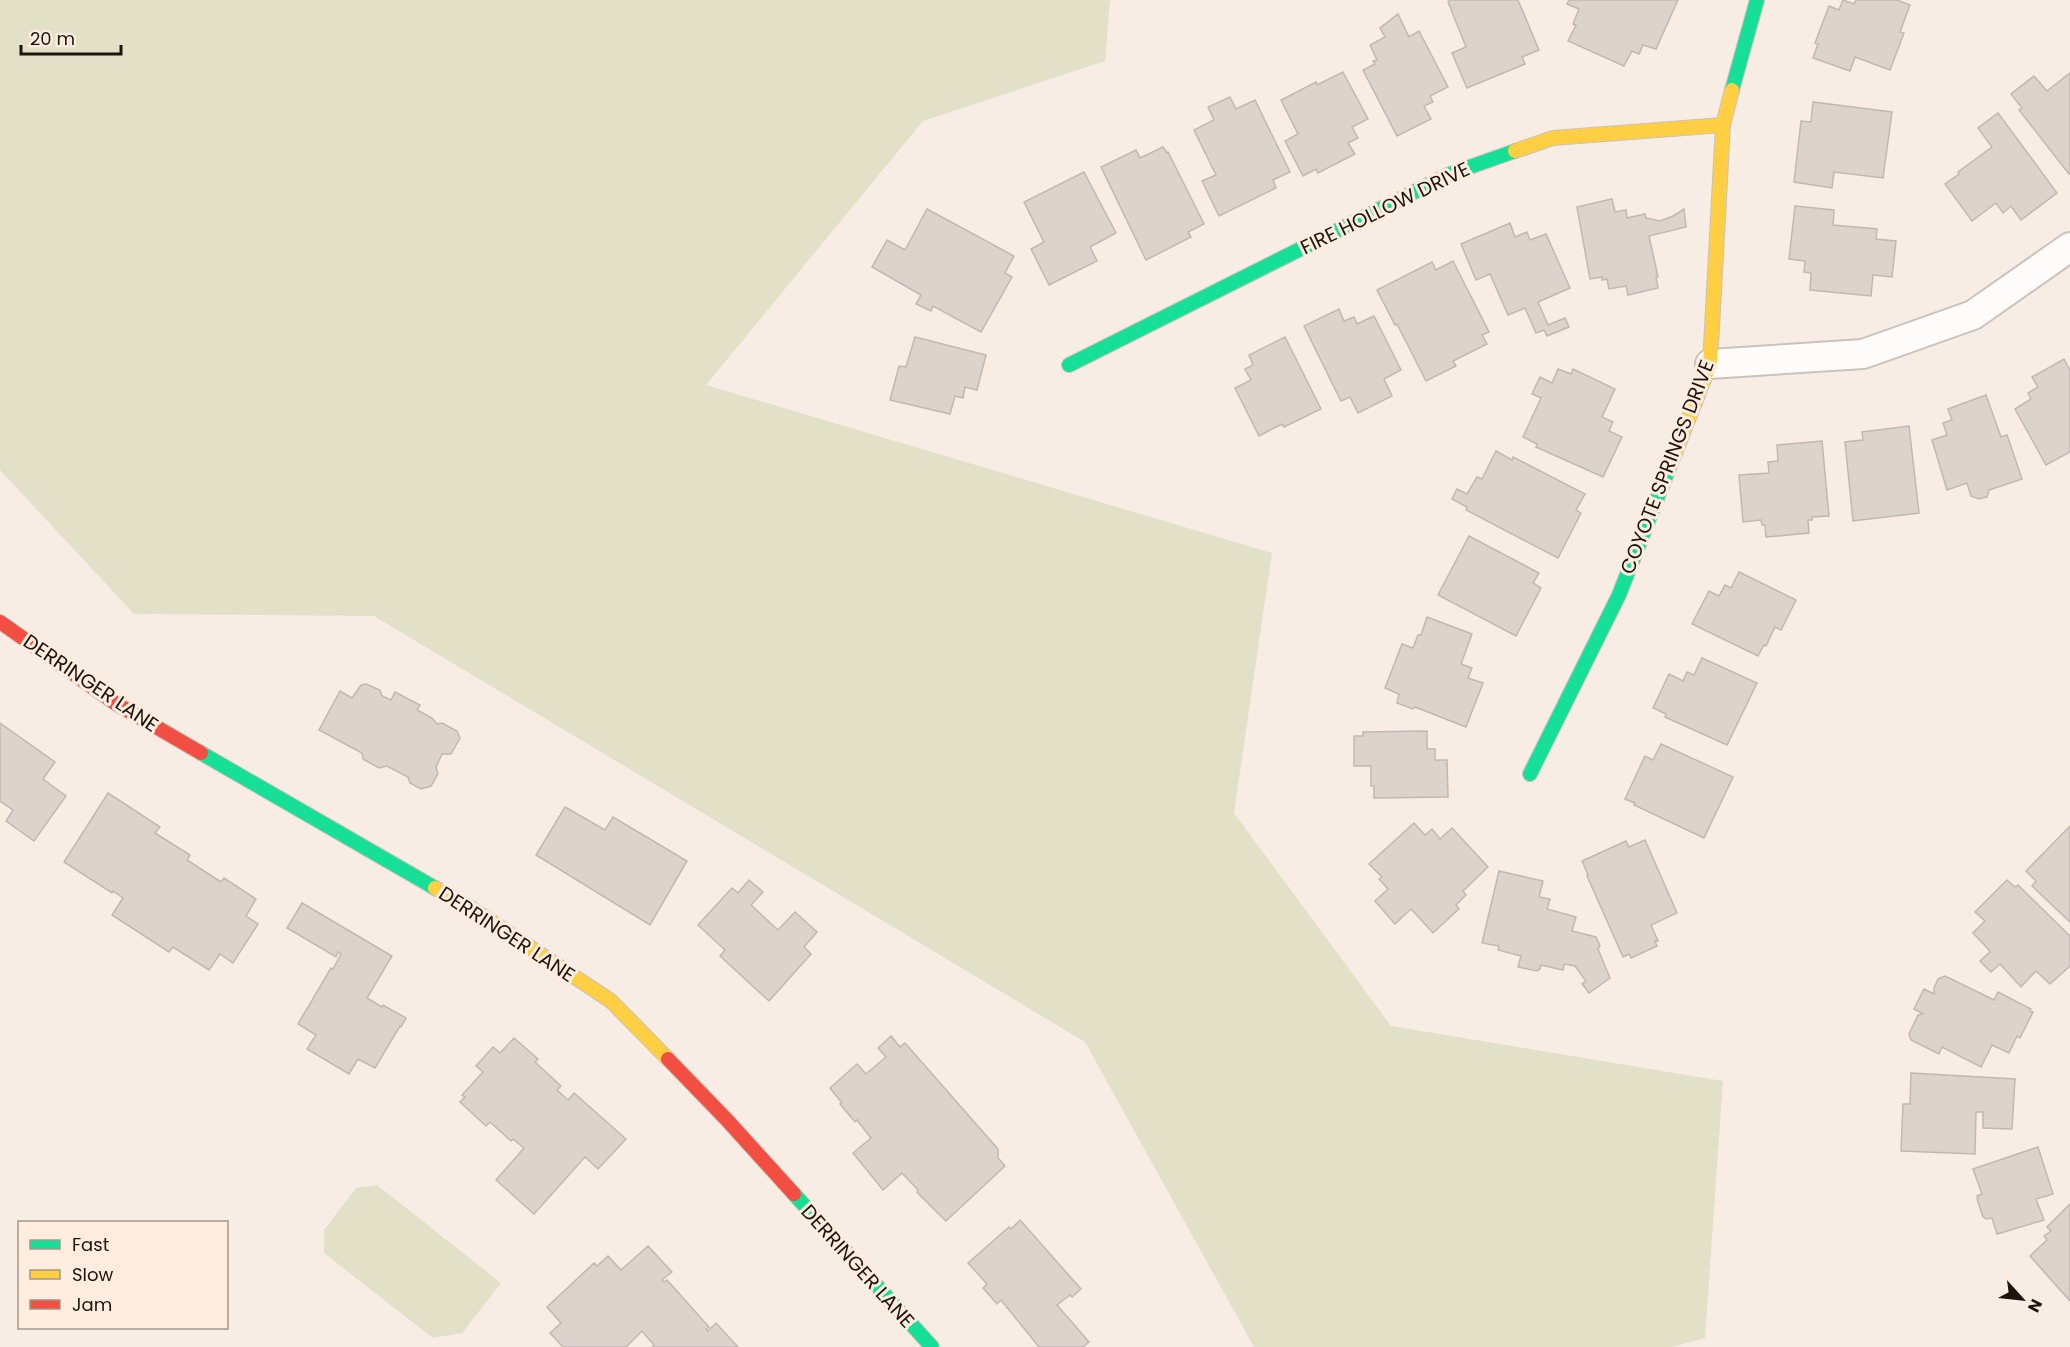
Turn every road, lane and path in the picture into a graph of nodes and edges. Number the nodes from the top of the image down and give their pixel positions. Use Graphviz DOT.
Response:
graph roads {
  1 [pos="1757,0"];
  2 [pos="1723,125"];
  3 [pos="2070,247"];
  4 [pos="1710,364"];
  5 [pos="1069,365"];
  6 [pos="0,622"];
  7 [pos="1530,774"];
  8 [pos="932,1347"];
  1 -- 2 [label="street, COYOTE SPRINGS DRIVE"];
  2 -- 4 [label="street, COYOTE SPRINGS DRIVE"];
  2 -- 5 [label="street, FIRE HOLLOW DRIVE"];
  3 -- 4 [label="street"];
  4 -- 7 [label="street, COYOTE SPRINGS DRIVE"];
  6 -- 8 [label="street, DERRINGER LANE"];
}
